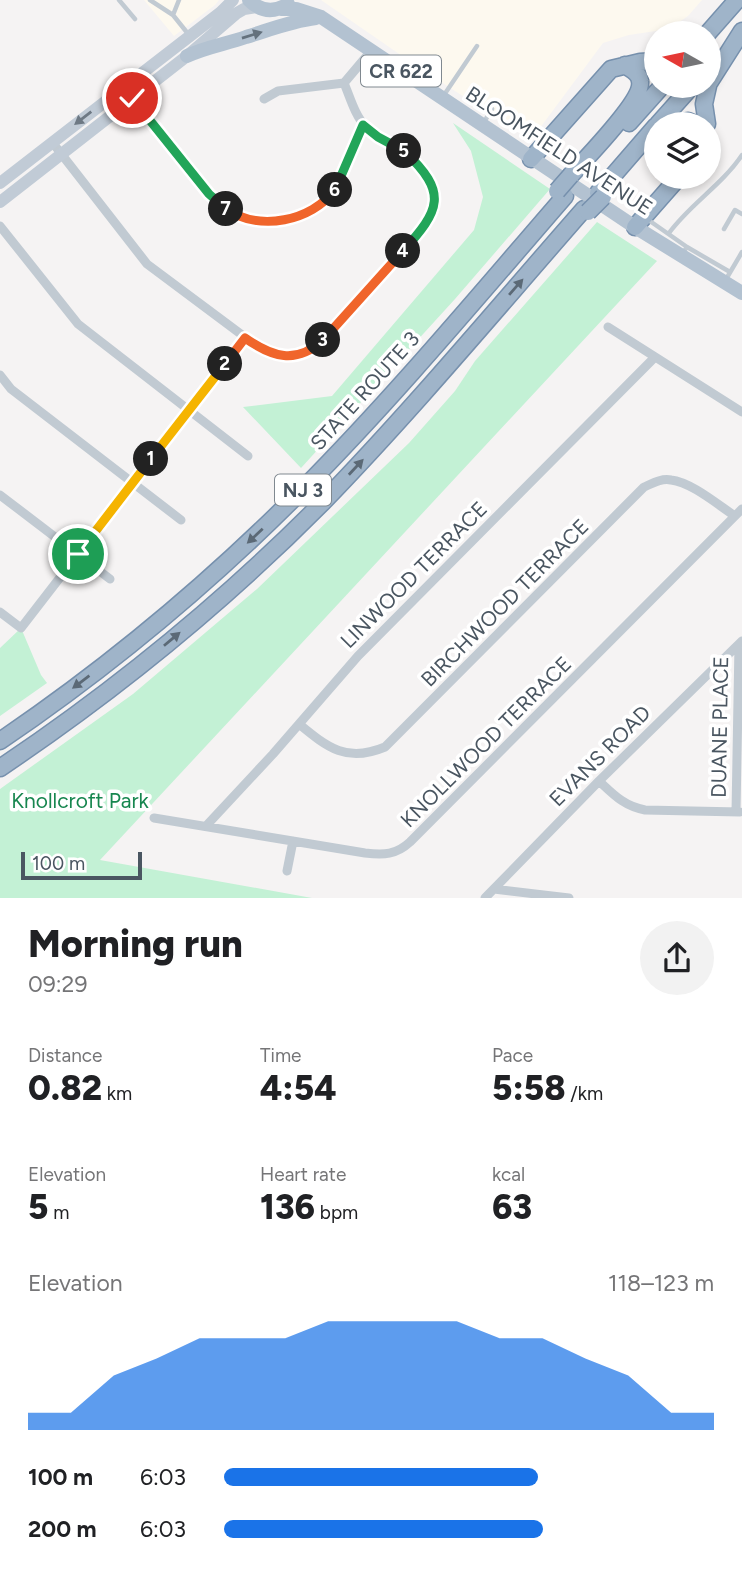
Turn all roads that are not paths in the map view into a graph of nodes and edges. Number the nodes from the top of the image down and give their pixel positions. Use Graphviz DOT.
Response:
graph roads {
  1 [pos="119,0"];
  2 [pos="150,0"];
  3 [pos="178,0"];
  4 [pos="233,0"];
  5 [pos="306,0"];
  6 [pos="737,0"];
  7 [pos="253,4"];
  8 [pos="287,4"];
  9 [pos="725,13"];
  10 [pos="173,15"];
  11 [pos="321,18"];
  12 [pos="135,19"];
  13 [pos="715,21"];
  14 [pos="718,21"];
  15 [pos="742,30"];
  16 [pos="190,36"];
  17 [pos="477,46"];
  18 [pos="371,51"];
  19 [pos="721,53"];
  20 [pos="187,57"];
  21 [pos="644,63"];
  22 [pos="721,64"];
  23 [pos="625,65"];
  24 [pos="344,83"];
  25 [pos="123,87"];
  26 [pos="132,98"];
  27 [pos="651,98"];
  28 [pos="681,98"];
  29 [pos="264,99"];
  30 [pos="441,99"];
  31 [pos="492,109"];
  32 [pos="669,112"];
  33 [pos="363,125"];
  34 [pos="482,126"];
  35 [pos="644,141"];
  36 [pos="52,142"];
  37 [pos="644,152"];
  38 [pos="61,154"];
  39 [pos="742,155"];
  40 [pos="531,159"];
  41 [pos="575,178"];
  42 [pos="0,183"];
  43 [pos="668,189"];
  44 [pos="600,195"];
  45 [pos="0,202"];
  46 [pos="742,214"];
  47 [pos="639,222"];
  48 [pos="0,226"];
  49 [pos="724,229"];
  50 [pos="669,233"];
  51 [pos="684,251"];
  52 [pos="742,252"];
  53 [pos="727,277"];
  54 [pos="742,293"];
  55 [pos="608,327"];
  56 [pos="245,338"];
  57 [pos="655,357"];
  58 [pos="0,376"];
  59 [pos="190,410"];
  60 [pos="742,411"];
  61 [pos="248,456"];
  62 [pos="133,483"];
  63 [pos="0,495"];
  64 [pos="742,509"];
  65 [pos="735,516"];
  66 [pos="181,520"];
  67 [pos="78,554"];
  68 [pos="110,579"];
  69 [pos="0,612"];
  70 [pos="741,642"];
  71 [pos="299,724"];
  72 [pos="0,741"];
  73 [pos="0,768"];
  74 [pos="599,781"];
  75 [pos="739,812"];
  76 [pos="154,818"];
  77 [pos="206,826"];
  78 [pos="293,841"];
  79 [pos="287,871"];
  80 [pos="494,889"];
  81 [pos="485,898"];
  82 [pos="569,898"];
  1 -- 12 [label="lane"];
  2 -- 10 [label="lane"];
  3 -- 10 [label="lane"];
  4 -- 16 [label="main road"];
  5 -- 11 [label="main road, BLOOMFIELD AVENUE / CR 622"];
  6 -- 9 [label="highway"];
  7 -- 8 [label="main road, BLOOMFIELD AVENUE"];
  7 -- 20 [label="main road"];
  8 -- 11 [label="main road, BLOOMFIELD AVENUE / CR 622"];
  9 -- 13 [label="highway"];
  9 -- 14 [label="highway"];
  10 -- 16 [label="lane"];
  11 -- 18 [label="main road, BLOOMFIELD AVENUE / CR 622"];
  20 -- 11 [label="main road, one-way"];
  15 -- 19 [label="highway"];
  15 -- 22 [label="highway"];
  16 -- 25 [label="main road"];
  17 -- 30 [label="lane"];
  18 -- 24 [label="street"];
  18 -- 30 [label="main road, BLOOMFIELD AVENUE / CR 622"];
  20 -- 26 [label="main road"];
  21 -- 23 [label="highway"];
  23 -- 40 [label="highway"];
  23 -- 41 [label="highway"];
  24 -- 29 [label="street"];
  24 -- 33 [label="street"];
  25 -- 26 [label="street"];
  25 -- 36 [label="main road, one-way"];
  26 -- 33 [label="street"];
  26 -- 38 [label="main road"];
  27 -- 41 [label="highway, STATE ROUTE 3 / NJ 3"];
  28 -- 32 [label="highway"];
  30 -- 34 [label="main road, BLOOMFIELD AVENUE / CR 622"];
  31 -- 34 [label="lane"];
  33 -- 56 [label="street"];
  34 -- 40 [label="main road, BLOOMFIELD AVENUE / CR 622"];
  35 -- 44 [label="highway"];
  36 -- 38 [label="street"];
  36 -- 42 [label="main road"];
  37 -- 44 [label="highway"];
  38 -- 45 [label="main road"];
  38 -- 56 [label="street"];
  39 -- 50 [label="lane"];
  40 -- 47 [label="main road, BLOOMFIELD AVENUE / CR 622"];
  41 -- 72 [label="highway, STATE ROUTE 3 / NJ 3, one-way"];
  43 -- 47 [label="highway"];
  73 -- 44 [label="highway, STATE ROUTE 3 / NJ 3, one-way, bridge"];
  46 -- 49 [label="lane"];
  47 -- 50 [label="lane"];
  47 -- 51 [label="main road, BLOOMFIELD AVENUE / CR 622"];
  48 -- 59 [label="street"];
  50 -- 51 [label="lane"];
  51 -- 53 [label="main road, BLOOMFIELD AVENUE / CR 622"];
  52 -- 53 [label="lane"];
  53 -- 54 [label="main road, BLOOMFIELD AVENUE / CR 622"];
  55 -- 57 [label="street"];
  56 -- 59 [label="street"];
  57 -- 60 [label="street"];
  57 -- 71 [label="street, LINWOOD TERRACE"];
  58 -- 62 [label="street"];
  59 -- 61 [label="street"];
  59 -- 62 [label="street"];
  62 -- 66 [label="street"];
  62 -- 67 [label="street"];
  63 -- 67 [label="street"];
  64 -- 65 [label="street, KNOLLWOOD TERRACE"];
  65 -- 71 [label="street, BIRCHWOOD TERRACE"];
  65 -- 78 [label="street, KNOLLWOOD TERRACE"];
  67 -- 68 [label="street"];
  67 -- 69 [label="street"];
  70 -- 74 [label="street, EVANS ROAD"];
  70 -- 75 [label="street, DUANE PLACE"];
  71 -- 77 [label="street, LINWOOD TERRACE"];
  74 -- 75 [label="street"];
  74 -- 80 [label="street, EVANS ROAD"];
  76 -- 77 [label="street, KNOLLWOOD TERRACE"];
  77 -- 78 [label="street, KNOLLWOOD TERRACE"];
  78 -- 79 [label="street"];
  80 -- 81 [label="street, EVANS ROAD"];
  80 -- 82 [label="street"];
}
